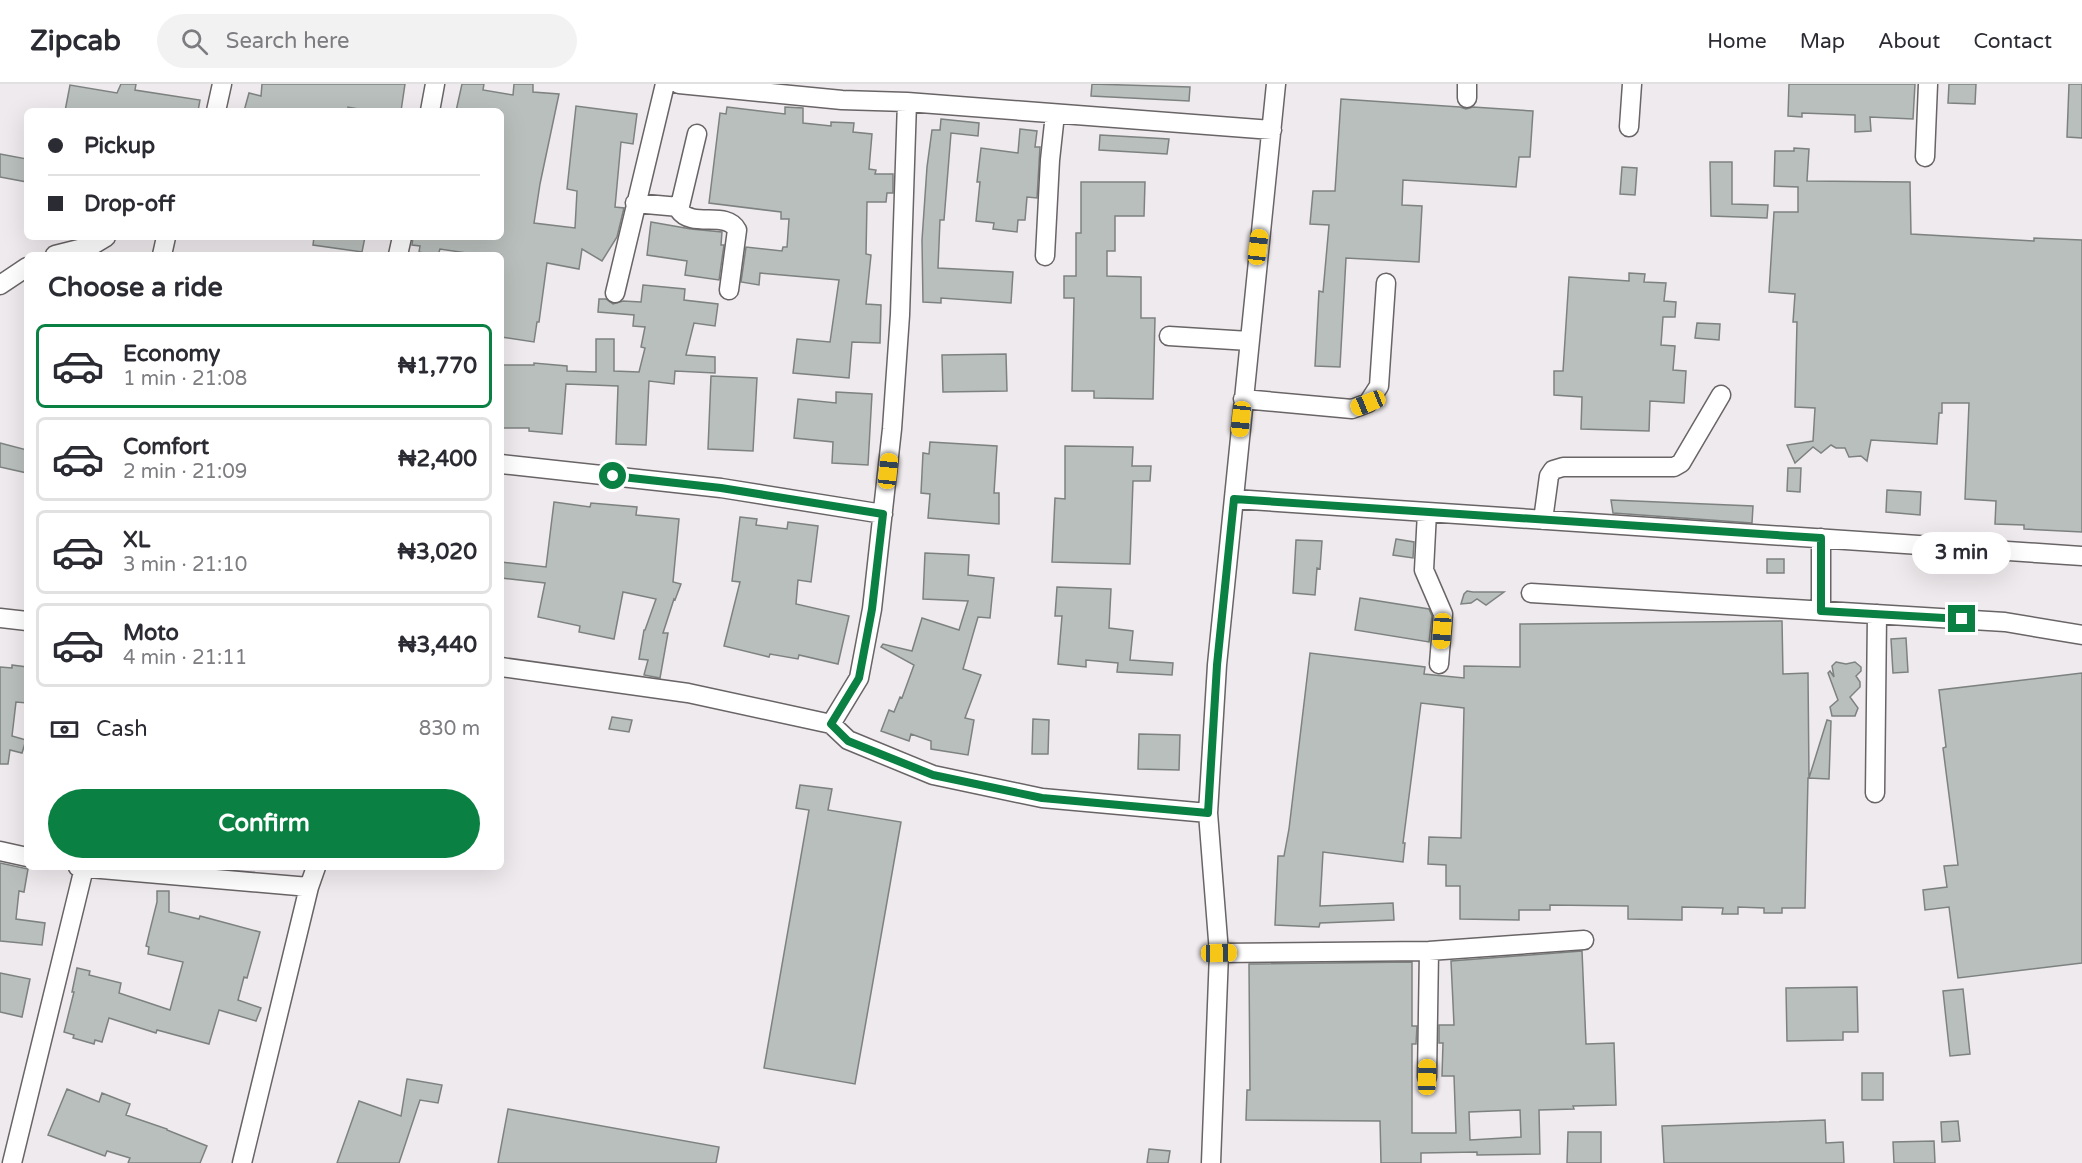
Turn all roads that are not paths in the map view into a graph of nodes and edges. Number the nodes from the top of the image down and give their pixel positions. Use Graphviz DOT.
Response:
graph roads {
  1 [pos="435,84"];
  2 [pos="665,84"];
  3 [pos="679,84"];
  4 [pos="1275,84"];
  5 [pos="1632,84"];
  6 [pos="1928,84"];
  7 [pos="216,85"];
  8 [pos="907,102"];
  9 [pos="216,108"];
  10 [pos="431,108"];
  11 [pos="1055,114"];
  12 [pos="1629,127"];
  13 [pos="1272,130"];
  14 [pos="697,134"];
  15 [pos="1925,157"];
  16 [pos="635,203"];
  17 [pos="680,207"];
  18 [pos="103,245"];
  19 [pos="67,252"];
  20 [pos="1045,256"];
  21 [pos="24,269"];
  22 [pos="1386,283"];
  23 [pos="0,285"];
  24 [pos="729,290"];
  25 [pos="615,293"];
  26 [pos="1169,336"];
  27 [pos="1249,341"];
  28 [pos="1720,395"];
  29 [pos="1243,399"];
  30 [pos="504,465"];
  31 [pos="1234,499"];
  32 [pos="1427,512"];
  33 [pos="883,514"];
  34 [pos="1543,520"];
  35 [pos="1821,538"];
  36 [pos="2082,556"];
  37 [pos="1532,593"];
  38 [pos="1821,611"];
  39 [pos="1877,614"];
  40 [pos="0,618"];
  41 [pos="24,621"];
  42 [pos="2082,635"];
  43 [pos="1440,664"];
  44 [pos="504,667"];
  45 [pos="831,724"];
  46 [pos="1875,793"];
  47 [pos="1208,813"];
  48 [pos="0,852"];
  49 [pos="24,856"];
  50 [pos="81,870"];
  51 [pos="105,870"];
  52 [pos="315,870"];
  53 [pos="309,887"];
  54 [pos="1584,940"];
  55 [pos="1429,951"];
  56 [pos="1219,953"];
  57 [pos="1427,1077"];
  58 [pos="18,1161"];
  59 [pos="242,1163"];
  60 [pos="1211,1163"];
  1 -- 10 [label="street"];
  2 -- 16 [label="street"];
  3 -- 8 [label="street"];
  4 -- 13 [label="street"];
  5 -- 12 [label="street"];
  6 -- 15 [label="street"];
  7 -- 9 [label="street"];
  8 -- 11 [label="street"];
  8 -- 33 [label="street"];
  11 -- 13 [label="street"];
  11 -- 20 [label="street"];
  13 -- 27 [label="street"];
  14 -- 17 [label="street"];
  16 -- 17 [label="street"];
  16 -- 25 [label="street"];
  17 -- 24 [label="street"];
  18 -- 19 [label="street"];
  21 -- 23 [label="street"];
  22 -- 29 [label="street"];
  26 -- 27 [label="street"];
  27 -- 29 [label="street"];
  28 -- 34 [label="street"];
  29 -- 31 [label="street"];
  30 -- 33 [label="street"];
  31 -- 32 [label="street"];
  31 -- 47 [label="street"];
  32 -- 34 [label="street"];
  32 -- 43 [label="street"];
  33 -- 45 [label="street"];
  34 -- 35 [label="street"];
  35 -- 36 [label="street"];
  35 -- 38 [label="street"];
  37 -- 38 [label="street"];
  38 -- 39 [label="street"];
  39 -- 42 [label="street"];
  39 -- 46 [label="street"];
  40 -- 41 [label="street"];
  44 -- 45 [label="street"];
  45 -- 47 [label="street"];
  47 -- 56 [label="street"];
  48 -- 49 [label="street"];
  50 -- 58 [label="street"];
  51 -- 53 [label="street"];
  52 -- 53 [label="street"];
  53 -- 59 [label="street"];
  54 -- 55 [label="street"];
  55 -- 56 [label="street"];
  55 -- 57 [label="street"];
  56 -- 60 [label="street"];
}
